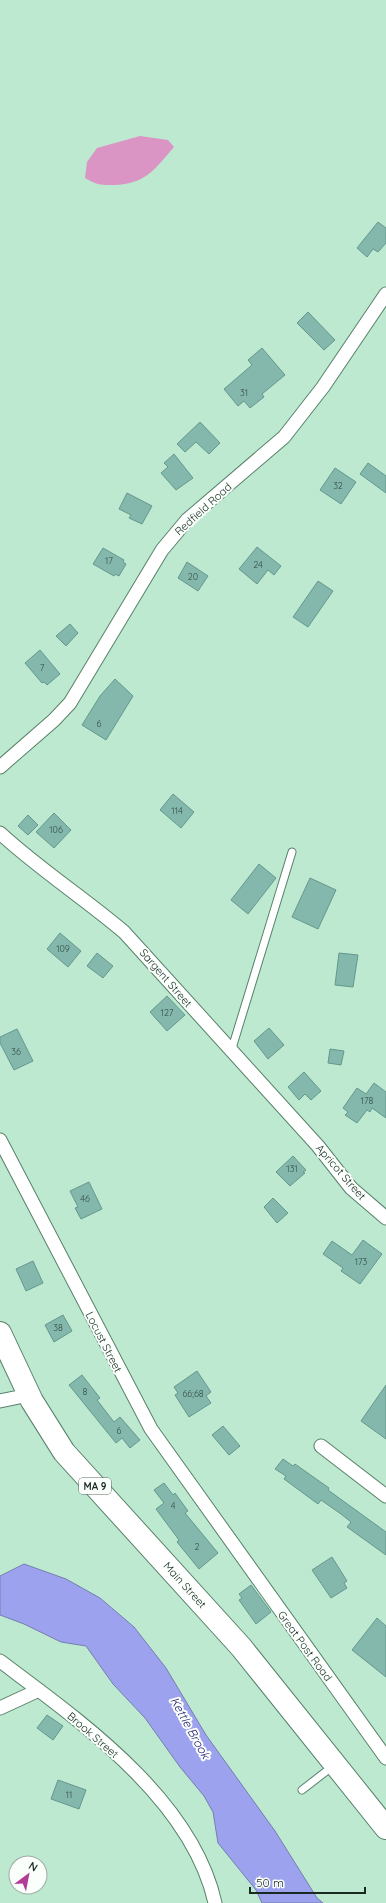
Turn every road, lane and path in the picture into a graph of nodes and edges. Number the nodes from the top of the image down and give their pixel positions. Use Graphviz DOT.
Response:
graph roads {
  1 [pos="386,294"];
  2 [pos="0,767"];
  3 [pos="0,833"];
  4 [pos="292,852"];
  5 [pos="233,1053"];
  6 [pos="0,1140"];
  7 [pos="314,1142"];
  8 [pos="386,1218"];
  9 [pos="0,1333"];
  10 [pos="29,1395"];
  11 [pos="0,1401"];
  12 [pos="321,1446"];
  13 [pos="386,1496"];
  14 [pos="224,1534"];
  15 [pos="0,1661"];
  16 [pos="39,1690"];
  17 [pos="0,1708"];
  18 [pos="386,1758"];
  19 [pos="335,1764"];
  20 [pos="302,1790"];
  21 [pos="386,1828"];
  22 [pos="215,1903"];
  1 -- 2 [label="street, Redfield Road"];
  3 -- 5 [label="street, Sargent Street"];
  4 -- 5 [label="lane"];
  5 -- 7 [label="street, Sargent Street"];
  6 -- 14 [label="street, Locust Street"];
  7 -- 8 [label="street, Apricot Street"];
  9 -- 10 [label="highway, Main Street / MA 9"];
  10 -- 11 [label="street"];
  10 -- 19 [label="highway, Main Street / MA 9"];
  12 -- 13 [label="street"];
  14 -- 18 [label="street, Great Post Road"];
  15 -- 16 [label="street, Brook Street"];
  16 -- 17 [label="street"];
  16 -- 22 [label="street, Brook Street"];
  19 -- 20 [label="lane"];
  19 -- 21 [label="highway, Main Street / MA 9"];
}
